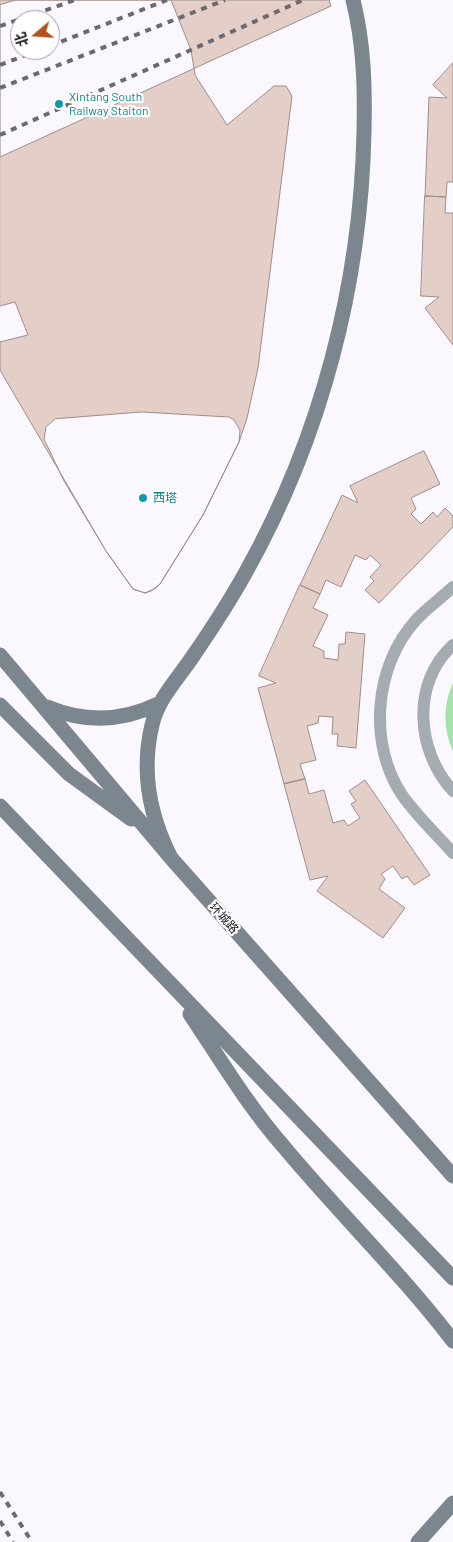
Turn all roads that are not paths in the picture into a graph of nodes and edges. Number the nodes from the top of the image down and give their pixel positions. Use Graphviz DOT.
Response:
graph roads {
  1 [pos="353,0"];
  2 [pos="453,587"];
  3 [pos="453,644"];
  4 [pos="0,656"];
  5 [pos="158,704"];
  6 [pos="0,705"];
  7 [pos="43,706"];
  8 [pos="453,791"];
  9 [pos="0,806"];
  10 [pos="147,830"];
  11 [pos="453,853"];
  12 [pos="171,858"];
  13 [pos="168,982"];
  14 [pos="453,1176"];
  15 [pos="453,1278"];
  16 [pos="453,1342"];
  17 [pos="453,1503"];
  18 [pos="418,1542"];
  1 -- 5 [label="main road"];
  2 -- 11 [label="lane"];
  3 -- 8 [label="lane"];
  4 -- 7 [label="main road, 环城路"];
  5 -- 7 [label="main road"];
  5 -- 12 [label="main road"];
  6 -- 10 [label="main road"];
  7 -- 10 [label="main road, 环城路"];
  9 -- 13 [label="main road"];
  10 -- 12 [label="main road, 环城路"];
  12 -- 14 [label="main road, 环城路"];
  13 -- 15 [label="main road"];
  13 -- 16 [label="main road"];
  17 -- 18 [label="main road"];
}
